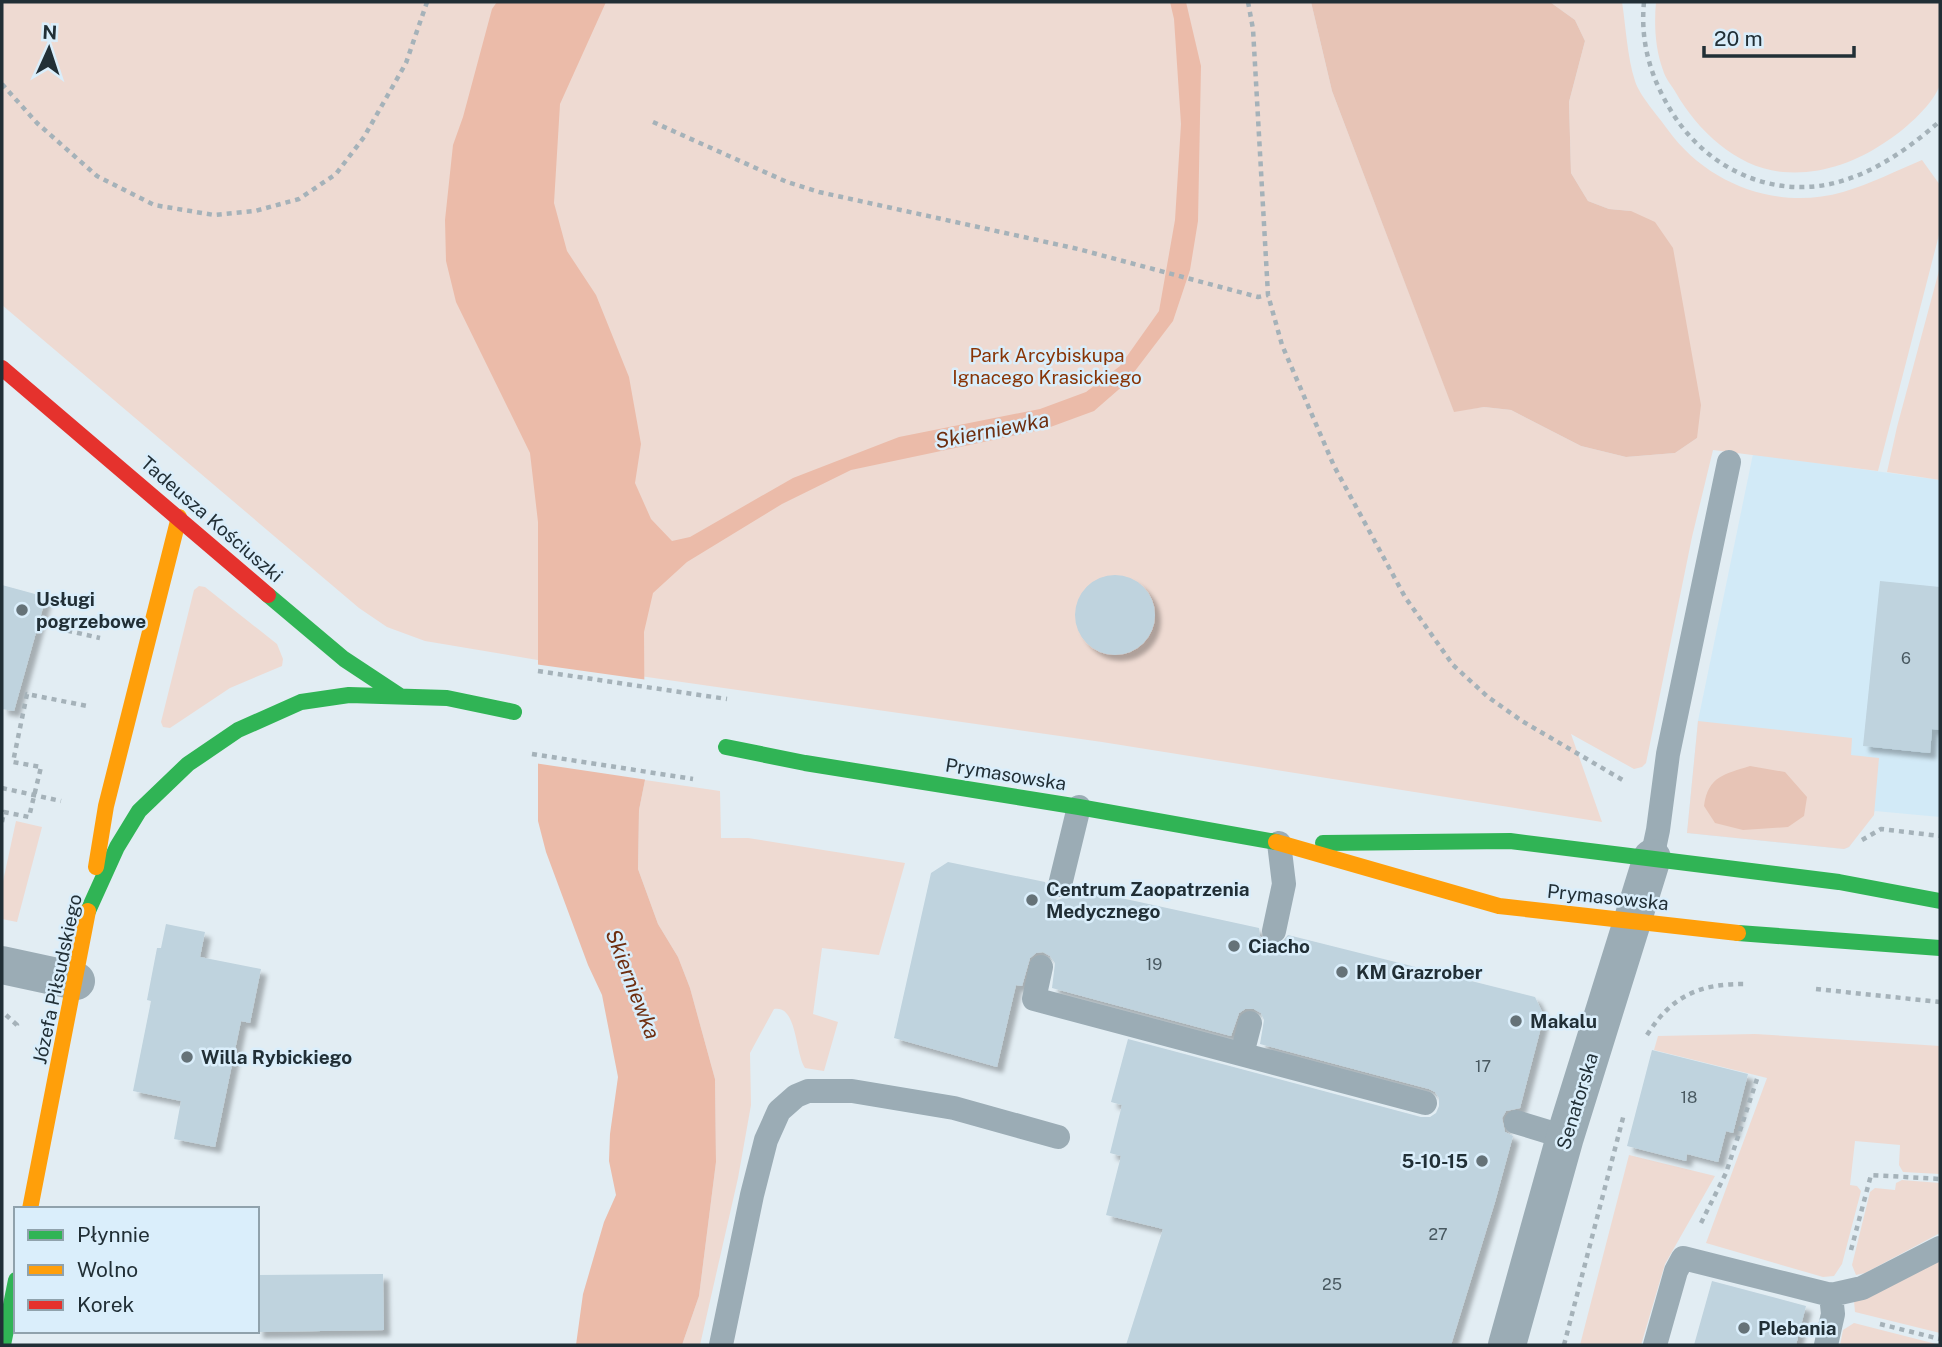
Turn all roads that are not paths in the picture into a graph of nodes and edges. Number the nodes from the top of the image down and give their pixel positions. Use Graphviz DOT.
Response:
graph roads {
  1 [pos="2,368"];
  2 [pos="1730,462"];
  3 [pos="179,517"];
  4 [pos="400,696"];
  5 [pos="514,712"];
  6 [pos="726,747"];
  7 [pos="1079,807"];
  8 [pos="1279,843"];
  9 [pos="1652,858"];
  10 [pos="1060,885"];
  11 [pos="1940,901"];
  12 [pos="89,907"];
  13 [pos="1633,921"];
  14 [pos="1274,931"];
  15 [pos="1940,948"];
  16 [pos="2,965"];
  17 [pos="1041,967"];
  18 [pos="76,981"];
  19 [pos="1250,1023"];
  20 [pos="1242,1054"];
  21 [pos="1425,1103"];
  22 [pos="1516,1122"];
  23 [pos="1058,1137"];
  24 [pos="1565,1137"];
  25 [pos="30,1207"];
  26 [pos="1940,1248"];
  27 [pos="14,1290"];
  28 [pos="1837,1300"];
  29 [pos="3,1345"];
  30 [pos="721,1345"];
  31 [pos="1507,1345"];
  32 [pos="1654,1345"];
  33 [pos="1826,1345"];
  1 -- 3 [label="street, Tadeusza Kościuszki"];
  2 -- 9 [label="lane"];
  3 -- 4 [label="street, Tadeusza Kościuszki"];
  3 -- 12 [label="street"];
  4 -- 5 [label="street"];
  4 -- 12 [label="street, Józefa Piłsudskiego"];
  6 -- 7 [label="street, Prymasowska"];
  7 -- 8 [label="street, Prymasowska"];
  7 -- 10 [label="lane"];
  8 -- 9 [label="street, Prymasowska"];
  8 -- 13 [label="street, Prymasowska"];
  8 -- 14 [label="lane"];
  9 -- 11 [label="street, Prymasowska"];
  9 -- 13 [label="street, Senatorska"];
  12 -- 18 [label="street, Józefa Piłsudskiego"];
  13 -- 15 [label="street, Prymasowska"];
  13 -- 24 [label="street, Senatorska"];
  16 -- 18 [label="street"];
  17 -- 20 [label="lane"];
  18 -- 25 [label="street, Józefa Piłsudskiego"];
  19 -- 20 [label="lane"];
  20 -- 21 [label="lane"];
  22 -- 24 [label="lane"];
  23 -- 30 [label="lane"];
  24 -- 31 [label="street, Senatorska"];
  26 -- 28 [label="lane"];
  27 -- 29 [label="street"];
  28 -- 32 [label="lane"];
  28 -- 33 [label="lane"];
}
